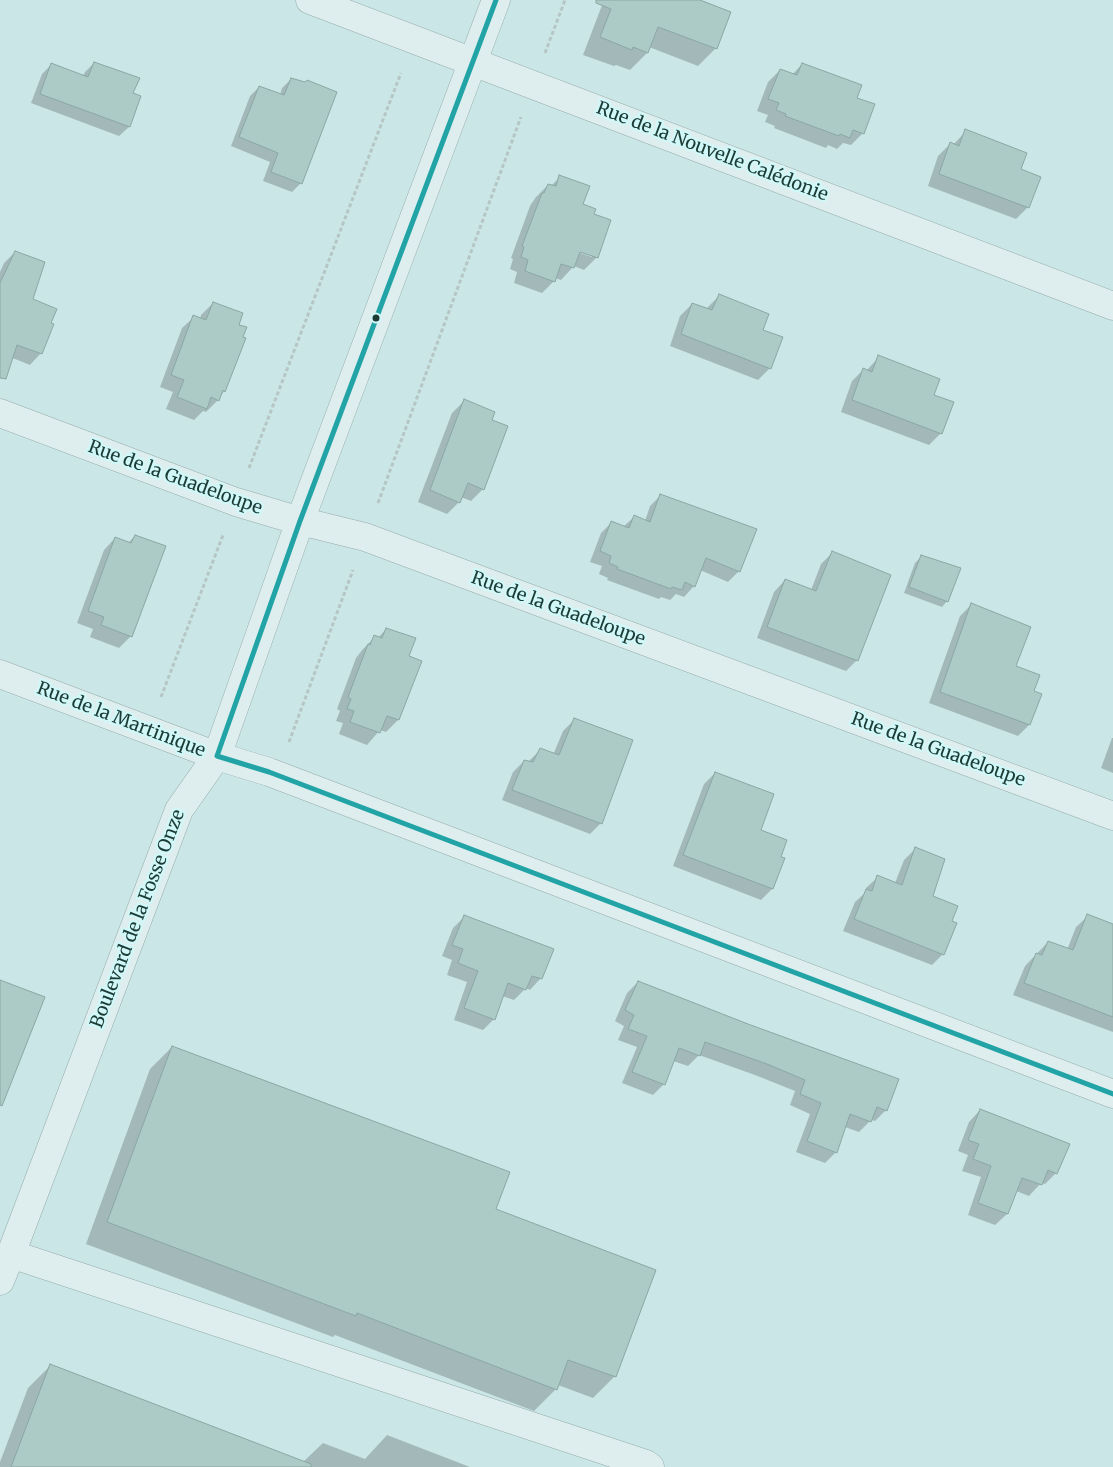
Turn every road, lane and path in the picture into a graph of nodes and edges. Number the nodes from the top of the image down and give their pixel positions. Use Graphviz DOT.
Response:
graph roads {
  1 [pos="310,0"];
  2 [pos="496,0"];
  3 [pos="566,0"];
  4 [pos="414,39"];
  5 [pos="474,62"];
  6 [pos="533,84"];
  7 [pos="1113,306"];
  8 [pos="0,413"];
  9 [pos="236,502"];
  10 [pos="300,521"];
  11 [pos="365,537"];
  12 [pos="0,674"];
  13 [pos="148,730"];
  14 [pos="216,756"];
  15 [pos="276,775"];
  16 [pos="1113,816"];
  17 [pos="1113,1094"];
  18 [pos="11,1254"];
  19 [pos="0,1281"];
  20 [pos="650,1467"];
  1 -- 4 [label="street, Rue de la Nouvelle Calédonie"];
  2 -- 5 [label="street, Boulevard de la Fosse Onze"];
  3 -- 6 [label="path"];
  4 -- 5 [label="street, Rue de la Nouvelle Calédonie"];
  4 -- 9 [label="path"];
  5 -- 6 [label="street, Rue de la Nouvelle Calédonie"];
  5 -- 10 [label="street, Boulevard de la Fosse Onze"];
  6 -- 7 [label="street, Rue de la Nouvelle Calédonie"];
  6 -- 11 [label="path"];
  8 -- 9 [label="street, Rue de la Guadeloupe"];
  9 -- 10 [label="street, Rue de la Guadeloupe"];
  9 -- 13 [label="path"];
  10 -- 11 [label="street, Rue de la Guadeloupe"];
  10 -- 14 [label="street, Boulevard de la Fosse Onze"];
  11 -- 15 [label="path"];
  11 -- 16 [label="street, Rue de la Guadeloupe"];
  12 -- 13 [label="street, Rue de la Martinique"];
  13 -- 14 [label="street, Rue de la Martinique"];
  14 -- 15 [label="street, Rue de la Martinique"];
  14 -- 18 [label="street, Boulevard de la Fosse Onze"];
  15 -- 17 [label="street, Rue de la Martinique"];
  18 -- 19 [label="street, Boulevard de la Fosse Onze"];
  18 -- 20 [label="street"];
}
